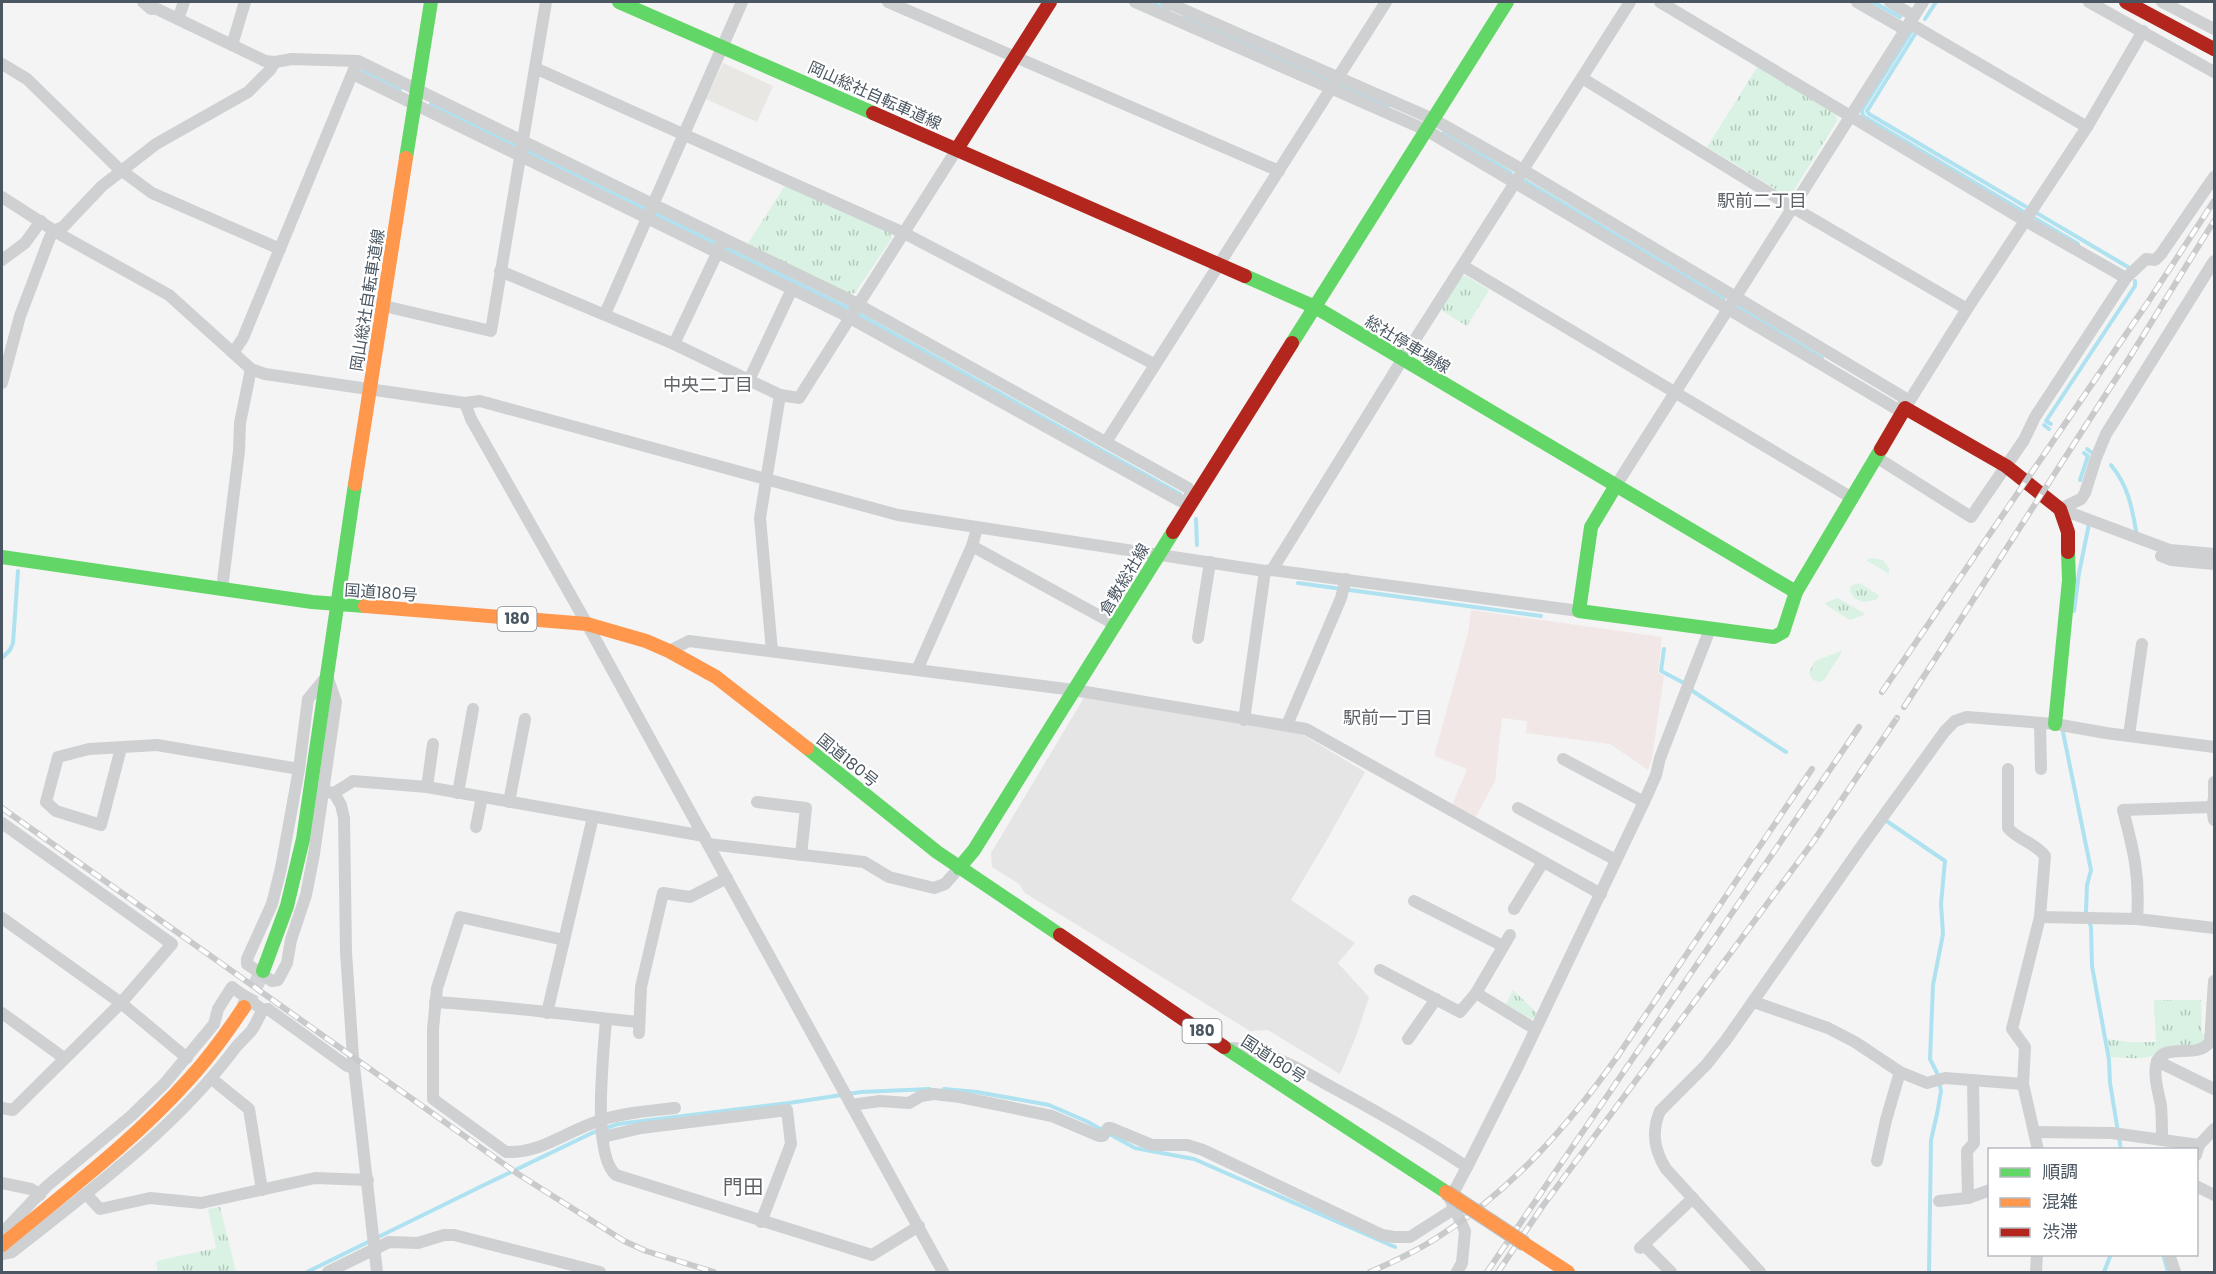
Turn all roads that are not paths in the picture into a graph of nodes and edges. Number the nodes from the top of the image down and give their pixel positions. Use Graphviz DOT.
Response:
graph roads {
  1 [pos="143,2"];
  2 [pos="184,2"];
  3 [pos="245,2"];
  4 [pos="431,2"];
  5 [pos="546,2"];
  6 [pos="619,2"];
  7 [pos="741,2"];
  8 [pos="888,2"];
  9 [pos="1050,2"];
  10 [pos="1135,2"];
  11 [pos="1166,2"];
  12 [pos="1386,2"];
  13 [pos="1507,2"];
  14 [pos="1630,2"];
  15 [pos="1660,2"];
  16 [pos="1857,2"];
  17 [pos="1890,2"];
  18 [pos="1923,2"];
  19 [pos="2089,2"];
  20 [pos="2162,2"];
  21 [pos="2129,3"];
  22 [pos="178,19"];
  23 [pos="1909,23"];
  24 [pos="2214,29"];
  25 [pos="2144,31"];
  26 [pos="232,45"];
  27 [pos="722,46"];
  28 [pos="2214,49"];
  29 [pos="1016,56"];
  30 [pos="358,61"];
  31 [pos="275,62"];
  32 [pos="2,64"];
  33 [pos="535,68"];
  34 [pos="2214,72"];
  35 [pos="353,74"];
  36 [pos="1338,76"];
  37 [pos="1582,78"];
  38 [pos="1331,88"];
  39 [pos="416,97"];
  40 [pos="1850,116"];
  41 [pos="1430,125"];
  42 [pos="2086,127"];
  43 [pos="683,134"];
  44 [pos="521,148"];
  45 [pos="957,149"];
  46 [pos="1523,170"];
  47 [pos="1279,171"];
  48 [pos="122,172"];
  49 [pos="2214,177"];
  50 [pos="1516,182"];
  51 [pos="2,197"];
  52 [pos="1792,207"];
  53 [pos="650,211"];
  54 [pos="2028,215"];
  55 [pos="41,221"];
  56 [pos="55,230"];
  57 [pos="904,233"];
  58 [pos="721,246"];
  59 [pos="280,249"];
  60 [pos="2,260"];
  61 [pos="2214,261"];
  62 [pos="1220,264"];
  63 [pos="1463,266"];
  64 [pos="500,271"];
  65 [pos="2126,278"];
  66 [pos="792,289"];
  67 [pos="1736,297"];
  68 [pos="384,306"];
  69 [pos="1315,306"];
  70 [pos="1728,309"];
  71 [pos="1966,309"];
  72 [pos="854,311"];
  73 [pos="605,314"];
  74 [pos="674,344"];
  75 [pos="233,353"];
  76 [pos="1402,360"];
  77 [pos="1154,364"];
  78 [pos="250,369"];
  79 [pos="749,380"];
  80 [pos="2,383"];
  81 [pos="369,388"];
  82 [pos="1675,394"];
  83 [pos="780,395"];
  84 [pos="465,403"];
  85 [pos="1905,408"];
  86 [pos="1106,442"];
  87 [pos="1876,457"];
  88 [pos="2006,466"];
  89 [pos="767,480"];
  90 [pos="1615,487"];
  91 [pos="1852,498"];
  92 [pos="1193,499"];
  93 [pos="2060,509"];
  94 [pos="977,528"];
  95 [pos="972,546"];
  96 [pos="2214,554"];
  97 [pos="1158,555"];
  98 [pos="2161,556"];
  99 [pos="2,557"];
  100 [pos="1210,562"];
  101 [pos="2214,564"];
  102 [pos="1268,570"];
  103 [pos="1344,587"];
  104 [pos="222,589"];
  105 [pos="1796,592"];
  106 [pos="338,605"];
  107 [pos="1580,611"];
  108 [pos="587,624"];
  109 [pos="1116,625"];
  110 [pos="1710,629"];
  111 [pos="1198,639"];
  112 [pos="2142,644"];
  113 [pos="669,651"];
  114 [pos="772,651"];
  115 [pos="917,670"];
  116 [pos="327,676"];
  117 [pos="1074,690"];
  118 [pos="473,709"];
  119 [pos="525,719"];
  120 [pos="1244,720"];
  121 [pos="2040,724"];
  122 [pos="2055,724"];
  123 [pos="1287,725"];
  124 [pos="2129,735"];
  125 [pos="433,744"];
  126 [pos="2214,747"];
  127 [pos="121,748"];
  128 [pos="1563,759"];
  129 [pos="299,769"];
  130 [pos="2008,769"];
  131 [pos="2041,769"];
  132 [pos="2214,782"];
  133 [pos="427,787"];
  134 [pos="329,792"];
  135 [pos="458,793"];
  136 [pos="482,797"];
  137 [pos="509,802"];
  138 [pos="757,802"];
  139 [pos="1644,802"];
  140 [pos="2214,805"];
  141 [pos="1518,808"];
  142 [pos="593,817"];
  143 [pos="2,823"];
  144 [pos="476,827"];
  145 [pos="706,840"];
  146 [pos="801,855"];
  147 [pos="1616,860"];
  148 [pos="1544,862"];
  149 [pos="959,868"];
  150 [pos="727,878"];
  151 [pos="1601,894"];
  152 [pos="1413,901"];
  153 [pos="1514,909"];
  154 [pos="2040,917"];
  155 [pos="2,918"];
  156 [pos="2136,920"];
  157 [pos="2214,928"];
  158 [pos="1510,935"];
  159 [pos="564,940"];
  160 [pos="1503,946"];
  161 [pos="263,970"];
  162 [pos="1380,970"];
  163 [pos="2214,981"];
  164 [pos="1476,993"];
  165 [pos="1436,999"];
  166 [pos="435,1002"];
  167 [pos="1754,1002"];
  168 [pos="121,1003"];
  169 [pos="244,1007"];
  170 [pos="263,1010"];
  171 [pos="2,1013"];
  172 [pos="547,1013"];
  173 [pos="606,1019"];
  174 [pos="1535,1029"];
  175 [pos="1408,1039"];
  176 [pos="1226,1048"];
  177 [pos="64,1058"];
  178 [pos="187,1058"];
  179 [pos="1280,1060"];
  180 [pos="2157,1061"];
  181 [pos="354,1068"];
  182 [pos="1900,1072"];
  183 [pos="1269,1076"];
  184 [pos="212,1079"];
  185 [pos="1973,1080"];
  186 [pos="2024,1084"];
  187 [pos="2214,1089"];
  188 [pos="850,1102"];
  189 [pos="2,1108"];
  190 [pos="675,1108"];
  191 [pos="602,1129"];
  192 [pos="2214,1129"];
  193 [pos="2035,1132"];
  194 [pos="2162,1140"];
  195 [pos="2038,1148"];
  196 [pos="2191,1148"];
  197 [pos="2198,1150"];
  198 [pos="1877,1161"];
  199 [pos="1467,1167"];
  200 [pos="368,1180"];
  201 [pos="2,1183"];
  202 [pos="2198,1187"];
  203 [pos="262,1190"];
  204 [pos="1988,1190"];
  205 [pos="86,1194"];
  206 [pos="2214,1194"];
  207 [pos="40,1195"];
  208 [pos="1693,1198"];
  209 [pos="1968,1198"];
  210 [pos="1939,1201"];
  211 [pos="1454,1209"];
  212 [pos="761,1222"];
  213 [pos="919,1226"];
  214 [pos="2,1233"];
  215 [pos="2,1245"];
  216 [pos="375,1249"];
  217 [pos="2,1254"];
  218 [pos="2037,1256"];
  219 [pos="2170,1256"];
  220 [pos="328,1272"];
  221 [pos="377,1272"];
  222 [pos="600,1272"];
  223 [pos="943,1272"];
  224 [pos="1457,1272"];
  225 [pos="1568,1272"];
  226 [pos="1671,1272"];
  227 [pos="1760,1272"];
  228 [pos="2036,1272"];
  229 [pos="2175,1272"];
  1 -- 22 [label="street"];
  2 -- 22 [label="street"];
  3 -- 26 [label="street"];
  4 -- 39 [label="main road, 岡山総社自転車道線"];
  5 -- 33 [label="street"];
  6 -- 27 [label="main road, 岡山総社自転車道線"];
  7 -- 27 [label="street"];
  8 -- 29 [label="street"];
  9 -- 29 [label="main road"];
  10 -- 38 [label="street"];
  11 -- 36 [label="street"];
  12 -- 36 [label="street"];
  13 -- 41 [label="main road"];
  14 -- 37 [label="street"];
  15 -- 40 [label="street"];
  16 -- 23 [label="street"];
  17 -- 23 [label="street"];
  18 -- 23 [label="street"];
  19 -- 25 [label="street"];
  20 -- 24 [label="street"];
  21 -- 28 [label="main road"];
  22 -- 26 [label="street"];
  23 -- 40 [label="street"];
  23 -- 42 [label="street"];
  25 -- 34 [label="street"];
  25 -- 42 [label="street"];
  26 -- 31 [label="street"];
  27 -- 43 [label="street"];
  27 -- 45 [label="main road, 岡山総社自転車道線"];
  29 -- 45 [label="main road"];
  29 -- 47 [label="street"];
  30 -- 31 [label="street"];
  30 -- 35 [label="street"];
  30 -- 39 [label="street"];
  31 -- 48 [label="street"];
  32 -- 48 [label="street"];
  33 -- 43 [label="street"];
  33 -- 44 [label="street"];
  35 -- 39 [label="street"];
  35 -- 59 [label="street"];
  36 -- 38 [label="street"];
  36 -- 41 [label="street"];
  37 -- 46 [label="street"];
  37 -- 52 [label="street"];
  38 -- 41 [label="street"];
  38 -- 47 [label="street"];
  39 -- 44 [label="street"];
  39 -- 68 [label="main road, 岡山総社自転車道線"];
  40 -- 52 [label="street"];
  40 -- 54 [label="street"];
  41 -- 46 [label="street"];
  41 -- 50 [label="street"];
  41 -- 69 [label="main road"];
  42 -- 54 [label="street"];
  43 -- 53 [label="street"];
  43 -- 57 [label="street"];
  44 -- 53 [label="street"];
  44 -- 64 [label="street"];
  45 -- 57 [label="street"];
  45 -- 62 [label="main road, 岡山総社自転車道線"];
  46 -- 50 [label="street"];
  46 -- 67 [label="street"];
  47 -- 62 [label="street"];
  48 -- 56 [label="street"];
  48 -- 59 [label="street"];
  49 -- 65 [label="street"];
  50 -- 63 [label="street"];
  50 -- 70 [label="street"];
  51 -- 55 [label="street"];
  52 -- 67 [label="street"];
  52 -- 71 [label="street"];
  53 -- 58 [label="street"];
  53 -- 73 [label="street"];
  54 -- 65 [label="street"];
  54 -- 71 [label="street"];
  55 -- 56 [label="street"];
  55 -- 60 [label="street"];
  56 -- 75 [label="street"];
  56 -- 80 [label="street"];
  57 -- 72 [label="street"];
  57 -- 77 [label="street"];
  58 -- 66 [label="street"];
  58 -- 72 [label="street"];
  58 -- 74 [label="street"];
  59 -- 75 [label="street"];
  61 -- 93 [label="street"];
  62 -- 69 [label="main road, 総社停車場線"];
  62 -- 77 [label="street"];
  63 -- 76 [label="street"];
  63 -- 82 [label="street"];
  64 -- 68 [label="street"];
  64 -- 73 [label="street"];
  65 -- 88 [label="street"];
  66 -- 72 [label="street"];
  66 -- 79 [label="street"];
  67 -- 70 [label="street"];
  67 -- 85 [label="street"];
  68 -- 81 [label="main road, 岡山総社自転車道線"];
  69 -- 76 [label="main road, 総社停車場線"];
  69 -- 92 [label="main road, 倉敷総社線"];
  70 -- 82 [label="street"];
  70 -- 85 [label="street"];
  71 -- 85 [label="street"];
  72 -- 83 [label="street"];
  72 -- 86 [label="street"];
  72 -- 92 [label="street"];
  73 -- 74 [label="street"];
  74 -- 79 [label="street"];
  75 -- 78 [label="street"];
  76 -- 90 [label="main road, 総社停車場線"];
  76 -- 102 [label="street"];
  77 -- 86 [label="street"];
  78 -- 81 [label="street"];
  78 -- 104 [label="street"];
  79 -- 83 [label="street"];
  81 -- 84 [label="street"];
  81 -- 106 [label="main road, 岡山総社自転車道線"];
  82 -- 90 [label="street"];
  82 -- 91 [label="street"];
  83 -- 89 [label="street"];
  84 -- 89 [label="street"];
  84 -- 108 [label="street"];
  85 -- 87 [label="main road"];
  85 -- 88 [label="main road"];
  86 -- 92 [label="street"];
  87 -- 88 [label="street"];
  87 -- 91 [label="main road"];
  88 -- 93 [label="main road"];
  89 -- 94 [label="street"];
  89 -- 114 [label="street"];
  90 -- 105 [label="main road, 総社停車場線"];
  90 -- 107 [label="main road"];
  91 -- 105 [label="main road"];
  92 -- 97 [label="main road, 倉敷総社線"];
  93 -- 96 [label="street"];
  93 -- 122 [label="main road"];
  94 -- 95 [label="street"];
  94 -- 97 [label="street"];
  95 -- 109 [label="street"];
  95 -- 115 [label="street"];
  97 -- 100 [label="street"];
  97 -- 109 [label="main road, 倉敷総社線"];
  98 -- 101 [label="street"];
  99 -- 104 [label="main road, 国道180号 / 180"];
  100 -- 102 [label="street"];
  100 -- 111 [label="street"];
  102 -- 103 [label="street"];
  102 -- 120 [label="street"];
  103 -- 107 [label="street"];
  103 -- 123 [label="street"];
  104 -- 106 [label="main road, 国道180号 / 180"];
  105 -- 110 [label="main road"];
  106 -- 108 [label="main road, 国道180号 / 180"];
  106 -- 116 [label="main road, 岡山総社自転車道線"];
  107 -- 110 [label="main road"];
  108 -- 113 [label="main road, 国道180号 / 180"];
  108 -- 145 [label="street"];
  109 -- 117 [label="main road, 倉敷総社線"];
  110 -- 139 [label="street"];
  112 -- 124 [label="street"];
  113 -- 114 [label="street"];
  113 -- 149 [label="main road, 国道180号 / 180"];
  114 -- 115 [label="street"];
  115 -- 117 [label="street"];
  116 -- 129 [label="street"];
  116 -- 134 [label="street"];
  116 -- 161 [label="main road, 岡山総社自転車道線"];
  117 -- 120 [label="street"];
  117 -- 149 [label="main road, 倉敷総社線"];
  118 -- 135 [label="street"];
  119 -- 137 [label="street"];
  120 -- 123 [label="street"];
  121 -- 122 [label="street"];
  121 -- 131 [label="street"];
  121 -- 167 [label="street"];
  122 -- 124 [label="street"];
  123 -- 148 [label="street"];
  124 -- 126 [label="street"];
  125 -- 133 [label="street"];
  127 -- 127 [label="street"];
  127 -- 129 [label="street"];
  128 -- 139 [label="street"];
  129 -- 134 [label="street"];
  130 -- 154 [label="street"];
  132 -- 140 [label="street"];
  133 -- 134 [label="street"];
  133 -- 135 [label="street"];
  134 -- 181 [label="street"];
  135 -- 136 [label="street"];
  136 -- 137 [label="street"];
  136 -- 144 [label="street"];
  137 -- 142 [label="street"];
  138 -- 146 [label="street"];
  139 -- 147 [label="street"];
  140 -- 156 [label="street"];
  141 -- 147 [label="street"];
  142 -- 145 [label="street"];
  142 -- 159 [label="street"];
  143 -- 168 [label="street"];
  145 -- 146 [label="street"];
  145 -- 150 [label="street"];
  146 -- 149 [label="street"];
  147 -- 151 [label="street"];
  148 -- 151 [label="street"];
  148 -- 153 [label="street"];
  149 -- 176 [label="main road, 国道180号 / 180"];
  150 -- 173 [label="street"];
  150 -- 188 [label="street"];
  151 -- 174 [label="street"];
  152 -- 160 [label="street"];
  154 -- 156 [label="street"];
  154 -- 186 [label="street"];
  155 -- 168 [label="street"];
  156 -- 157 [label="street"];
  158 -- 160 [label="street"];
  159 -- 166 [label="street"];
  159 -- 172 [label="street"];
  160 -- 164 [label="street"];
  162 -- 165 [label="street"];
  163 -- 180 [label="street"];
  164 -- 165 [label="street"];
  164 -- 174 [label="street"];
  165 -- 175 [label="street"];
  166 -- 172 [label="street"];
  166 -- 191 [label="street"];
  167 -- 182 [label="street"];
  167 -- 208 [label="street"];
  168 -- 177 [label="street"];
  168 -- 178 [label="street"];
  169 -- 215 [label="main road"];
  170 -- 178 [label="street"];
  170 -- 181 [label="street"];
  170 -- 184 [label="street"];
  171 -- 177 [label="street"];
  172 -- 173 [label="street"];
  173 -- 191 [label="street"];
  174 -- 199 [label="street"];
  176 -- 179 [label="street"];
  176 -- 183 [label="main road, 国道180号 / 180"];
  177 -- 189 [label="street"];
  178 -- 207 [label="street"];
  179 -- 183 [label="street"];
  179 -- 199 [label="street"];
  180 -- 187 [label="street"];
  180 -- 194 [label="street"];
  181 -- 200 [label="street"];
  182 -- 185 [label="street"];
  182 -- 198 [label="street"];
  183 -- 225 [label="main road, 国道180号 / 180, bridge"];
  184 -- 203 [label="street"];
  184 -- 205 [label="street"];
  185 -- 186 [label="street"];
  185 -- 209 [label="street"];
  186 -- 193 [label="street"];
  188 -- 211 [label="street"];
  188 -- 213 [label="street"];
  190 -- 191 [label="street"];
  191 -- 212 [label="street"];
  191 -- 212 [label="street"];
  192 -- 197 [label="street"];
  193 -- 194 [label="street"];
  193 -- 195 [label="street"];
  194 -- 196 [label="street"];
  199 -- 211 [label="street"];
  200 -- 203 [label="street"];
  200 -- 216 [label="street"];
  201 -- 207 [label="street"];
  202 -- 206 [label="street"];
  203 -- 205 [label="street"];
  204 -- 209 [label="street"];
  205 -- 217 [label="street"];
  207 -- 214 [label="street"];
  208 -- 226 [label="street"];
  208 -- 227 [label="street"];
  209 -- 210 [label="street"];
  211 -- 224 [label="street"];
  212 -- 213 [label="street"];
  213 -- 223 [label="street"];
  216 -- 220 [label="street"];
  216 -- 221 [label="street"];
  216 -- 222 [label="street"];
  218 -- 228 [label="street"];
  219 -- 229 [label="street"];
}
